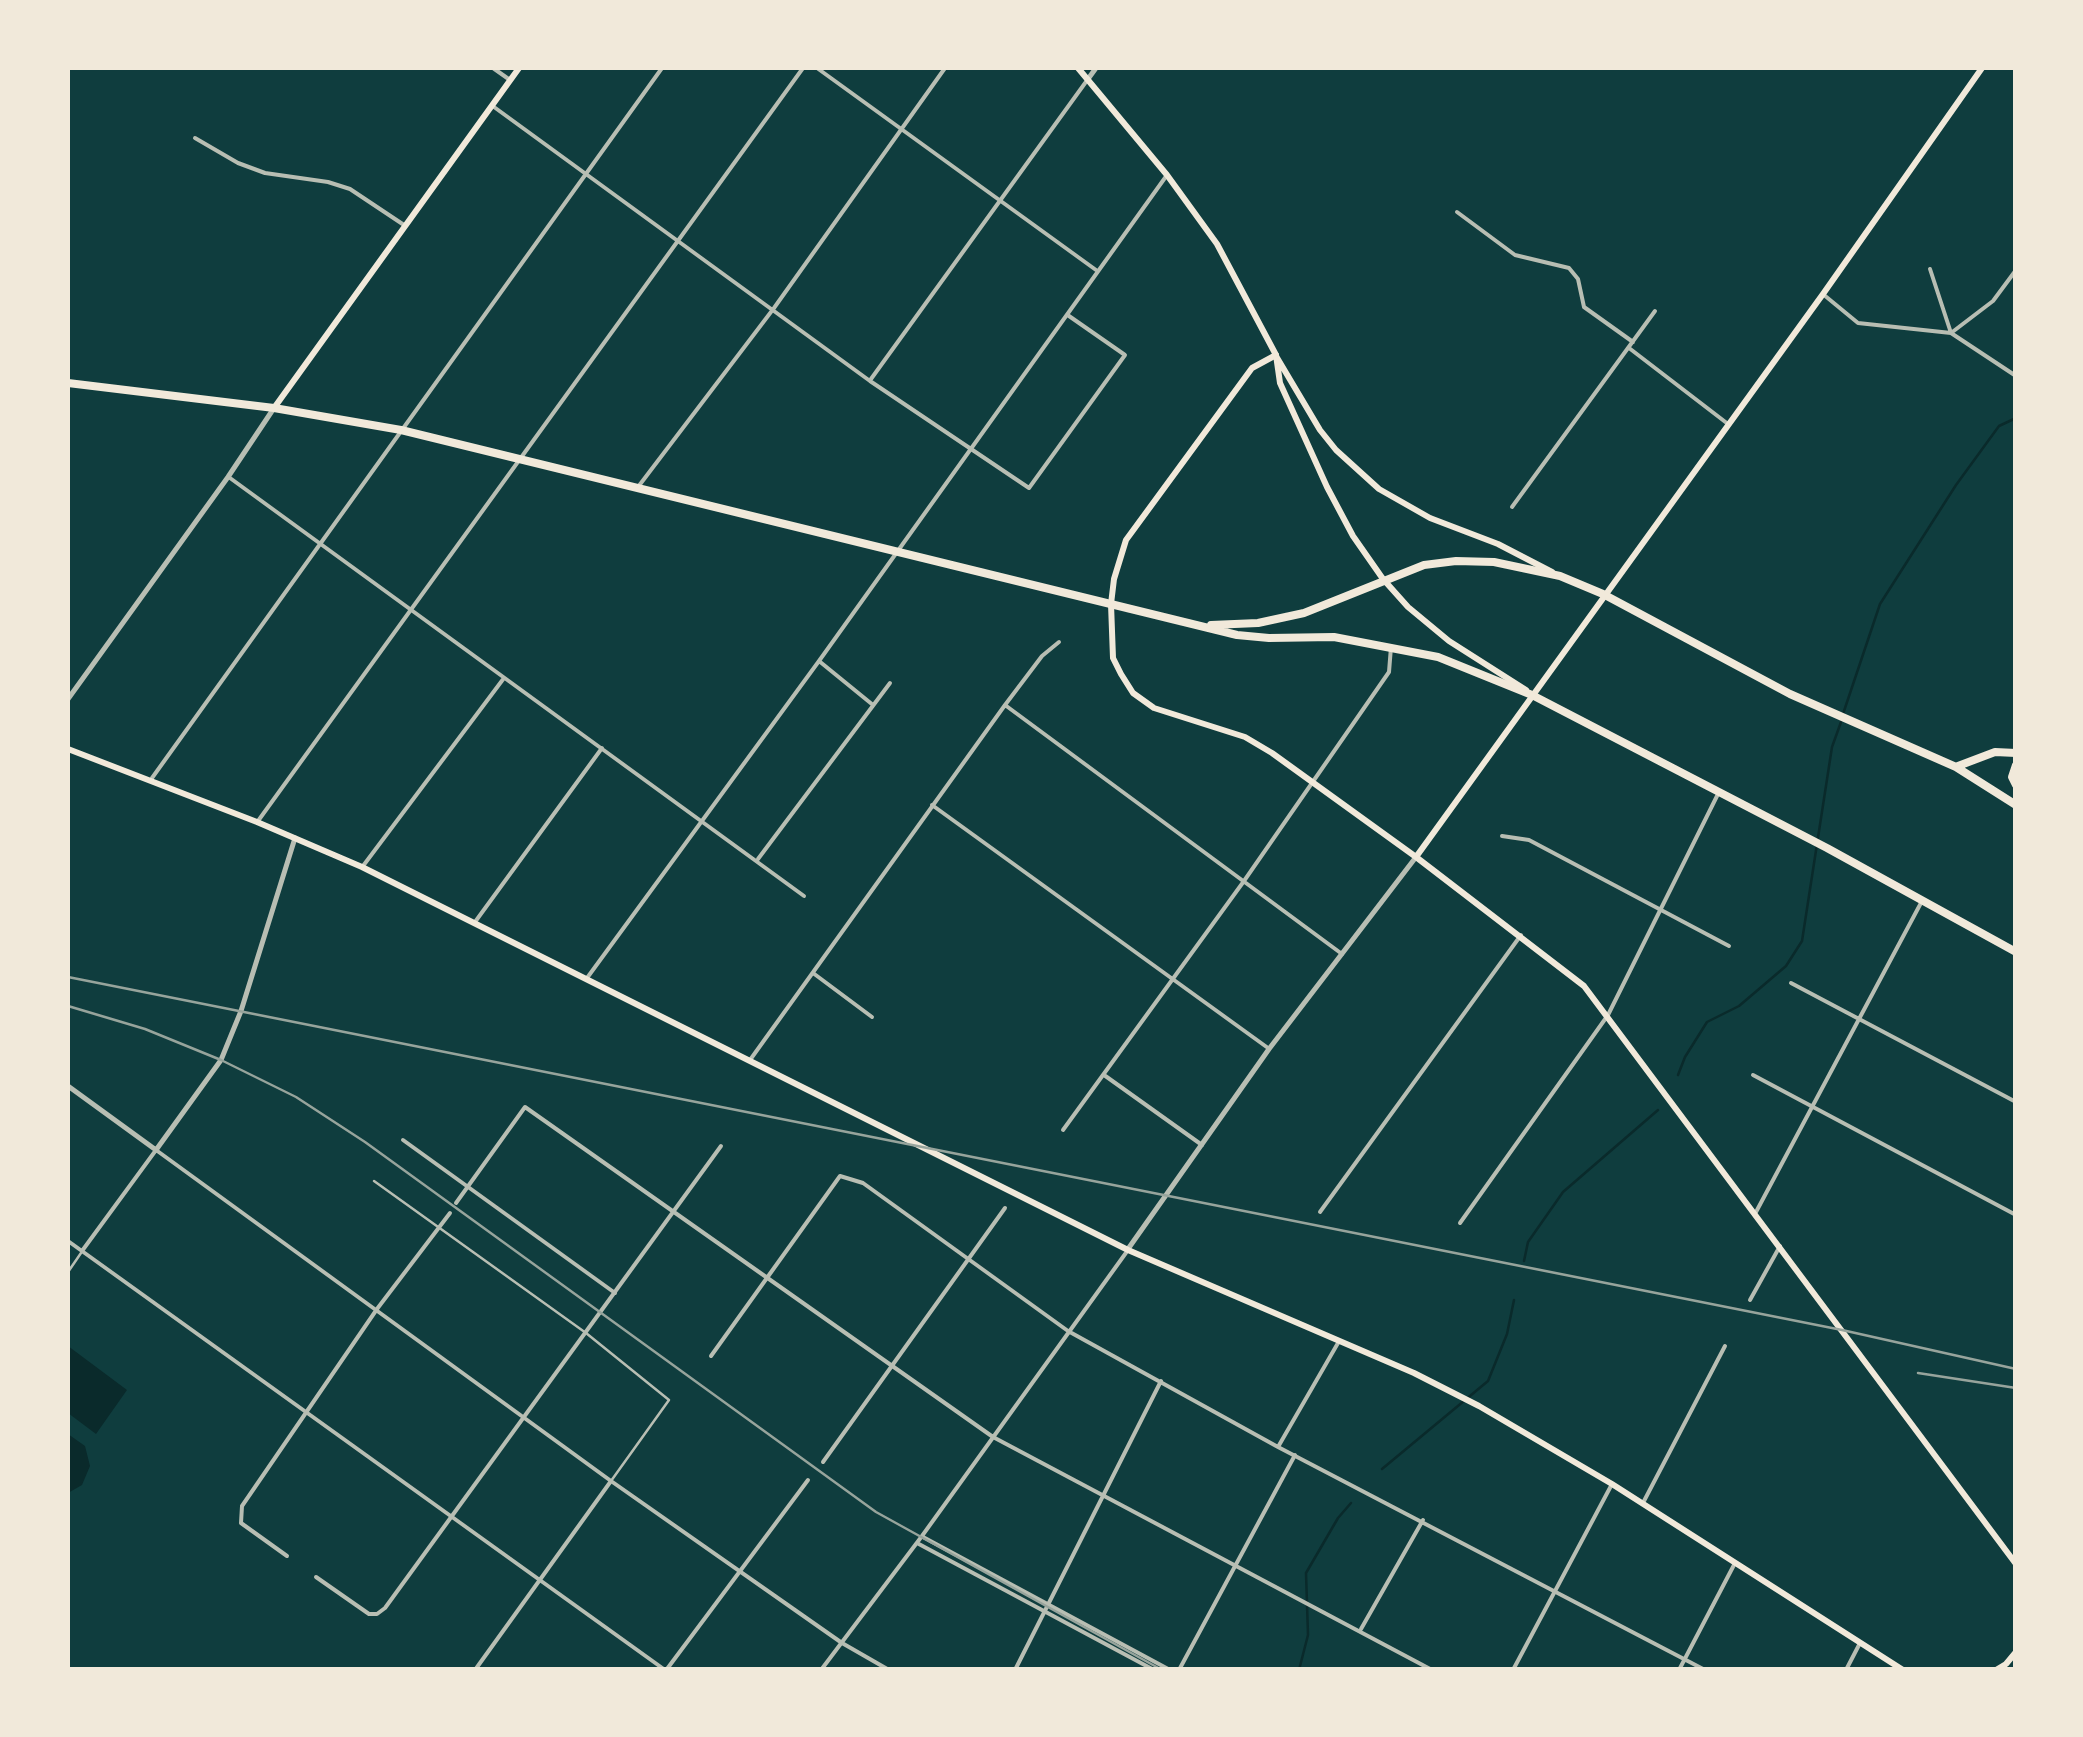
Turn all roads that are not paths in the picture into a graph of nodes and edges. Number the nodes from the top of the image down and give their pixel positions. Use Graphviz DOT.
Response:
graph roads {
  1 [pos="492,68"];
  2 [pos="519,68"];
  3 [pos="662,68"];
  4 [pos="803,68"];
  5 [pos="817,68"];
  6 [pos="945,68"];
  7 [pos="1078,68"];
  8 [pos="1096,68"];
  9 [pos="1982,68"];
  10 [pos="1088,79"];
  11 [pos="510,80"];
  12 [pos="492,105"];
  13 [pos="901,129"];
  14 [pos="196,138"];
  15 [pos="586,175"];
  16 [pos="1167,175"];
  17 [pos="1000,200"];
  18 [pos="1457,212"];
  19 [pos="404,225"];
  20 [pos="678,241"];
  21 [pos="1930,269"];
  22 [pos="2016,270"];
  23 [pos="1097,271"];
  24 [pos="1823,294"];
  25 [pos="774,308"];
  26 [pos="1656,312"];
  27 [pos="1068,316"];
  28 [pos="1951,333"];
  29 [pos="1630,345"];
  30 [pos="1276,355"];
  31 [pos="2016,376"];
  32 [pos="870,381"];
  33 [pos="68,383"];
  34 [pos="274,408"];
  35 [pos="1728,424"];
  36 [pos="402,430"];
  37 [pos="971,447"];
  38 [pos="522,458"];
  39 [pos="228,477"];
  40 [pos="638,487"];
  41 [pos="1512,507"];
  42 [pos="319,543"];
  43 [pos="896,550"];
  44 [pos="1560,576"];
  45 [pos="1383,580"];
  46 [pos="1603,594"];
  47 [pos="1111,604"];
  48 [pos="412,612"];
  49 [pos="1202,626"];
  50 [pos="1059,642"];
  51 [pos="1391,647"];
  52 [pos="819,661"];
  53 [pos="504,678"];
  54 [pos="890,682"];
  55 [pos="1532,695"];
  56 [pos="68,698"];
  57 [pos="1005,705"];
  58 [pos="873,706"];
  59 [pos="68,748"];
  60 [pos="602,748"];
  61 [pos="2016,753"];
  62 [pos="2016,765"];
  63 [pos="1956,767"];
  64 [pos="151,780"];
  65 [pos="1312,781"];
  66 [pos="2016,785"];
  67 [pos="1720,792"];
  68 [pos="932,805"];
  69 [pos="2016,806"];
  70 [pos="702,821"];
  71 [pos="257,822"];
  72 [pos="1502,836"];
  73 [pos="295,838"];
  74 [pos="1416,856"];
  75 [pos="757,860"];
  76 [pos="362,867"];
  77 [pos="1244,882"];
  78 [pos="804,896"];
  79 [pos="1922,901"];
  80 [pos="1658,910"];
  81 [pos="475,922"];
  82 [pos="1521,936"];
  83 [pos="1729,946"];
  84 [pos="2016,952"];
  85 [pos="1342,954"];
  86 [pos="813,973"];
  87 [pos="586,978"];
  88 [pos="1173,980"];
  89 [pos="1792,983"];
  90 [pos="1608,1016"];
  91 [pos="872,1017"];
  92 [pos="1859,1018"];
  93 [pos="1269,1049"];
  94 [pos="749,1060"];
  95 [pos="1104,1075"];
  96 [pos="1753,1075"];
  97 [pos="68,1086"];
  98 [pos="2016,1102"];
  99 [pos="1813,1108"];
  100 [pos="1064,1130"];
  101 [pos="403,1140"];
  102 [pos="1202,1145"];
  103 [pos="720,1146"];
  104 [pos="156,1150"];
  105 [pos="374,1181"];
  106 [pos="468,1187"];
  107 [pos="456,1203"];
  108 [pos="1005,1208"];
  109 [pos="450,1212"];
  110 [pos="674,1212"];
  111 [pos="1320,1212"];
  112 [pos="1756,1212"];
  113 [pos="2016,1214"];
  114 [pos="1460,1222"];
  115 [pos="439,1228"];
  116 [pos="68,1241"];
  117 [pos="1780,1246"];
  118 [pos="1128,1250"];
  119 [pos="82,1251"];
  120 [pos="969,1261"];
  121 [pos="68,1272"];
  122 [pos="769,1279"];
  123 [pos="615,1293"];
  124 [pos="1750,1300"];
  125 [pos="377,1309"];
  126 [pos="1068,1331"];
  127 [pos="586,1333"];
  128 [pos="1340,1340"];
  129 [pos="1725,1346"];
  130 [pos="711,1356"];
  131 [pos="892,1366"];
  132 [pos="1161,1381"];
  133 [pos="306,1413"];
  134 [pos="524,1418"];
  135 [pos="993,1437"];
  136 [pos="1278,1447"];
  137 [pos="1294,1456"];
  138 [pos="822,1462"];
  139 [pos="611,1480"];
  140 [pos="808,1480"];
  141 [pos="1612,1484"];
  142 [pos="1104,1497"];
  143 [pos="1642,1503"];
  144 [pos="453,1518"];
  145 [pos="1423,1520"];
  146 [pos="922,1536"];
  147 [pos="917,1543"];
  148 [pos="288,1556"];
  149 [pos="1736,1564"];
  150 [pos="2016,1564"];
  151 [pos="1234,1566"];
  152 [pos="741,1570"];
  153 [pos="316,1576"];
  154 [pos="539,1580"];
  155 [pos="1556,1590"];
  156 [pos="1048,1604"];
  157 [pos="1044,1612"];
  158 [pos="1360,1630"];
  159 [pos="842,1643"];
  160 [pos="1860,1643"];
  161 [pos="2016,1652"];
  162 [pos="1684,1659"];
  163 [pos="475,1670"];
  164 [pos="666,1670"];
  165 [pos="822,1670"];
  166 [pos="889,1670"];
  167 [pos="1014,1670"];
  168 [pos="1154,1670"];
  169 [pos="1170,1670"];
  170 [pos="1180,1670"];
  171 [pos="1432,1670"];
  172 [pos="1513,1670"];
  173 [pos="1678,1670"];
  174 [pos="1705,1670"];
  175 [pos="1846,1670"];
  176 [pos="1902,1670"];
  177 [pos="1996,1670"];
  1 -- 11 [label="street"];
  2 -- 11 [label="main road"];
  3 -- 15 [label="street"];
  4 -- 20 [label="street"];
  5 -- 13 [label="street"];
  6 -- 13 [label="street"];
  7 -- 10 [label="main road"];
  8 -- 10 [label="street"];
  9 -- 24 [label="main road"];
  10 -- 16 [label="main road"];
  10 -- 17 [label="street"];
  11 -- 12 [label="main road"];
  12 -- 15 [label="street"];
  12 -- 19 [label="main road"];
  13 -- 17 [label="street"];
  13 -- 25 [label="street"];
  14 -- 19 [label="street"];
  15 -- 20 [label="street"];
  15 -- 36 [label="street"];
  16 -- 23 [label="street"];
  16 -- 30 [label="main road"];
  17 -- 23 [label="street"];
  17 -- 32 [label="street"];
  18 -- 29 [label="street"];
  19 -- 34 [label="main road"];
  20 -- 25 [label="street"];
  20 -- 38 [label="street"];
  21 -- 28 [label="street"];
  22 -- 28 [label="street"];
  23 -- 27 [label="street"];
  24 -- 28 [label="street"];
  24 -- 35 [label="main road"];
  25 -- 32 [label="street"];
  25 -- 40 [label="street"];
  26 -- 29 [label="street"];
  27 -- 37 [label="street"];
  27 -- 37 [label="street"];
  28 -- 31 [label="street"];
  29 -- 35 [label="street"];
  29 -- 41 [label="street"];
  30 -- 44 [label="main road"];
  30 -- 45 [label="main road"];
  30 -- 47 [label="main road"];
  32 -- 37 [label="street"];
  33 -- 34 [label="highway"];
  34 -- 36 [label="highway"];
  34 -- 39 [label="street"];
  35 -- 46 [label="main road"];
  36 -- 38 [label="highway"];
  36 -- 42 [label="street"];
  37 -- 43 [label="street"];
  38 -- 40 [label="highway"];
  38 -- 48 [label="street"];
  39 -- 42 [label="street"];
  39 -- 56 [label="street"];
  40 -- 43 [label="highway"];
  42 -- 48 [label="street"];
  42 -- 64 [label="street"];
  43 -- 47 [label="highway"];
  43 -- 52 [label="street"];
  44 -- 45 [label="highway"];
  44 -- 46 [label="highway"];
  45 -- 49 [label="highway"];
  45 -- 55 [label="main road"];
  46 -- 55 [label="main road"];
  46 -- 63 [label="highway"];
  47 -- 49 [label="highway"];
  47 -- 65 [label="main road"];
  48 -- 53 [label="street"];
  48 -- 71 [label="street"];
  49 -- 51 [label="highway"];
  50 -- 57 [label="street"];
  51 -- 55 [label="highway"];
  51 -- 65 [label="street"];
  52 -- 58 [label="street"];
  52 -- 70 [label="street"];
  53 -- 60 [label="street"];
  53 -- 76 [label="street"];
  54 -- 58 [label="street"];
  55 -- 67 [label="highway"];
  55 -- 74 [label="main road"];
  57 -- 68 [label="street"];
  57 -- 77 [label="street"];
  58 -- 75 [label="street"];
  59 -- 64 [label="main road"];
  60 -- 70 [label="street"];
  60 -- 81 [label="street"];
  61 -- 63 [label="highway"];
  62 -- 66 [label="highway"];
  63 -- 69 [label="highway"];
  64 -- 71 [label="main road"];
  65 -- 74 [label="main road"];
  65 -- 77 [label="street"];
  67 -- 79 [label="highway"];
  67 -- 80 [label="street"];
  68 -- 86 [label="street"];
  68 -- 88 [label="street"];
  70 -- 75 [label="street"];
  70 -- 87 [label="street"];
  71 -- 73 [label="main road"];
  72 -- 80 [label="street"];
  73 -- 76 [label="main road"];
  73 -- 104 [label="street"];
  74 -- 82 [label="main road"];
  74 -- 85 [label="street"];
  75 -- 78 [label="street"];
  76 -- 81 [label="main road"];
  77 -- 85 [label="street"];
  77 -- 88 [label="street"];
  79 -- 84 [label="highway"];
  79 -- 92 [label="street"];
  80 -- 83 [label="street"];
  80 -- 90 [label="street"];
  81 -- 87 [label="main road"];
  82 -- 90 [label="main road"];
  82 -- 111 [label="street"];
  85 -- 93 [label="street"];
  86 -- 91 [label="street"];
  86 -- 94 [label="street"];
  87 -- 94 [label="main road"];
  88 -- 93 [label="street"];
  88 -- 95 [label="street"];
  89 -- 92 [label="street"];
  90 -- 112 [label="main road"];
  90 -- 114 [label="street"];
  92 -- 98 [label="street"];
  92 -- 99 [label="street"];
  93 -- 102 [label="street"];
  94 -- 118 [label="main road"];
  95 -- 100 [label="street"];
  95 -- 102 [label="street"];
  96 -- 99 [label="street"];
  97 -- 104 [label="street"];
  99 -- 112 [label="street"];
  99 -- 113 [label="street"];
  101 -- 106 [label="street"];
  102 -- 118 [label="street"];
  103 -- 110 [label="street"];
  104 -- 119 [label="street"];
  104 -- 125 [label="street"];
  105 -- 115 [label="lane"];
  106 -- 107 [label="street"];
  106 -- 110 [label="street"];
  106 -- 123 [label="street"];
  108 -- 120 [label="street"];
  109 -- 115 [label="street"];
  110 -- 122 [label="street"];
  110 -- 123 [label="street"];
  112 -- 117 [label="main road"];
  115 -- 125 [label="street"];
  115 -- 127 [label="lane"];
  116 -- 119 [label="street"];
  117 -- 124 [label="street"];
  117 -- 150 [label="main road"];
  118 -- 126 [label="street"];
  118 -- 128 [label="main road"];
  119 -- 121 [label="lane"];
  119 -- 133 [label="street"];
  120 -- 122 [label="street"];
  120 -- 126 [label="street"];
  120 -- 131 [label="street"];
  122 -- 130 [label="street"];
  122 -- 131 [label="street"];
  123 -- 127 [label="street"];
  125 -- 133 [label="street"];
  125 -- 134 [label="street"];
  126 -- 132 [label="street"];
  126 -- 135 [label="street"];
  127 -- 134 [label="street"];
  127 -- 139 [label="lane"];
  128 -- 136 [label="street"];
  128 -- 141 [label="main road"];
  129 -- 143 [label="street"];
  131 -- 135 [label="street"];
  131 -- 138 [label="street"];
  132 -- 136 [label="street"];
  132 -- 142 [label="street"];
  133 -- 144 [label="street"];
  133 -- 148 [label="street"];
  134 -- 139 [label="street"];
  134 -- 144 [label="street"];
  135 -- 142 [label="street"];
  135 -- 146 [label="street"];
  136 -- 137 [label="street"];
  137 -- 145 [label="street"];
  137 -- 151 [label="street"];
  139 -- 152 [label="street"];
  139 -- 154 [label="street"];
  140 -- 152 [label="street"];
  141 -- 143 [label="main road"];
  141 -- 155 [label="street"];
  142 -- 151 [label="street"];
  142 -- 156 [label="street"];
  143 -- 149 [label="main road"];
  144 -- 153 [label="street"];
  144 -- 154 [label="street"];
  145 -- 155 [label="street"];
  145 -- 158 [label="street"];
  146 -- 147 [label="street"];
  146 -- 156 [label="street"];
  147 -- 157 [label="street"];
  147 -- 159 [label="street"];
  149 -- 160 [label="main road"];
  149 -- 162 [label="street"];
  151 -- 158 [label="street"];
  151 -- 170 [label="street"];
  152 -- 159 [label="street"];
  152 -- 164 [label="street"];
  154 -- 163 [label="street"];
  154 -- 164 [label="street"];
  155 -- 162 [label="street"];
  155 -- 172 [label="street"];
  156 -- 157 [label="street"];
  156 -- 169 [label="street"];
  157 -- 167 [label="street"];
  157 -- 168 [label="street"];
  158 -- 171 [label="street"];
  159 -- 165 [label="street"];
  159 -- 166 [label="street"];
  160 -- 175 [label="street"];
  160 -- 176 [label="main road"];
  161 -- 177 [label="main road"];
  162 -- 173 [label="street"];
  162 -- 174 [label="street"];
}
